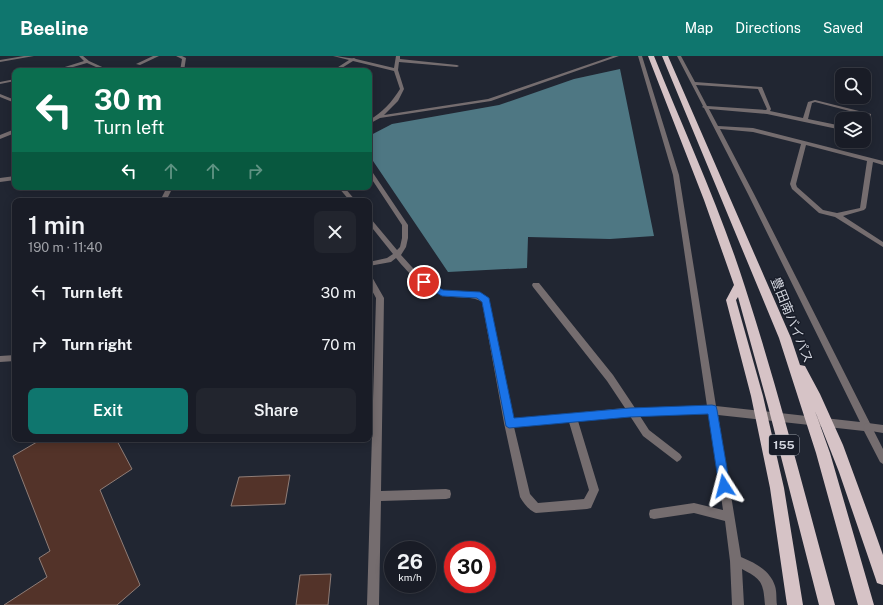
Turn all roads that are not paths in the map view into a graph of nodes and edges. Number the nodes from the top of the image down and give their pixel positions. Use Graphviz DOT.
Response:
graph roads {
  1 [pos="32,56"];
  2 [pos="81,56"];
  3 [pos="157,56"];
  4 [pos="178,56"];
  5 [pos="335,56"];
  6 [pos="358,56"];
  7 [pos="617,56"];
  8 [pos="640,56"];
  9 [pos="650,56"];
  10 [pos="665,56"];
  11 [pos="679,56"];
  12 [pos="397,58"];
  13 [pos="352,60"];
  14 [pos="0,61"];
  15 [pos="87,62"];
  16 [pos="138,64"];
  17 [pos="457,66"];
  18 [pos="65,68"];
  19 [pos="102,68"];
  20 [pos="182,68"];
  21 [pos="339,68"];
  22 [pos="396,70"];
  23 [pos="12,81"];
  24 [pos="0,83"];
  25 [pos="692,83"];
  26 [pos="0,95"];
  27 [pos="12,101"];
  28 [pos="704,107"];
  29 [pos="767,112"];
  30 [pos="860,112"];
  31 [pos="379,117"];
  32 [pos="372,120"];
  33 [pos="805,120"];
  34 [pos="835,126"];
  35 [pos="715,127"];
  36 [pos="12,132"];
  37 [pos="0,137"];
  38 [pos="804,143"];
  39 [pos="870,160"];
  40 [pos="883,163"];
  41 [pos="372,176"];
  42 [pos="12,178"];
  43 [pos="0,180"];
  44 [pos="344,190"];
  45 [pos="350,198"];
  46 [pos="837,215"];
  47 [pos="372,224"];
  48 [pos="883,245"];
  49 [pos="398,254"];
  50 [pos="372,263"];
  51 [pos="372,284"];
  52 [pos="536,285"];
  53 [pos="739,286"];
  54 [pos="785,338"];
  55 [pos="12,358"];
  56 [pos="0,359"];
  57 [pos="712,410"];
  58 [pos="633,412"];
  59 [pos="572,417"];
  60 [pos="509,423"];
  61 [pos="868,428"];
  62 [pos="883,429"];
  63 [pos="677,457"];
  64 [pos="883,459"];
  65 [pos="446,494"];
  66 [pos="376,496"];
  67 [pos="654,514"];
  68 [pos="729,517"];
  69 [pos="736,561"];
  70 [pos="883,577"];
  71 [pos="373,605"];
  72 [pos="738,605"];
  73 [pos="771,605"];
  74 [pos="795,605"];
  75 [pos="827,605"];
  76 [pos="866,605"];
  1 -- 14 [label="street"];
  2 -- 15 [label="street"];
  3 -- 16 [label="street"];
  4 -- 20 [label="street"];
  5 -- 13 [label="street"];
  6 -- 13 [label="street"];
  7 -- 31 [label="street"];
  8 -- 57 [label="street"];
  9 -- 53 [label="highway, 155"];
  10 -- 54 [label="highway, 豊田南バイパス / 155"];
  11 -- 25 [label="street"];
  12 -- 17 [label="street"];
  12 -- 22 [label="street"];
  13 -- 21 [label="street"];
  13 -- 22 [label="street"];
  15 -- 18 [label="street"];
  15 -- 19 [label="street"];
  22 -- 31 [label="street"];
  23 -- 24 [label="street"];
  25 -- 28 [label="street"];
  25 -- 29 [label="street"];
  26 -- 27 [label="street"];
  28 -- 29 [label="street"];
  28 -- 35 [label="street"];
  29 -- 33 [label="street"];
  30 -- 33 [label="street"];
  31 -- 32 [label="street"];
  33 -- 34 [label="street"];
  35 -- 38 [label="street"];
  35 -- 61 [label="street"];
  36 -- 37 [label="street"];
  38 -- 39 [label="street"];
  38 -- 46 [label="street"];
  39 -- 40 [label="street"];
  39 -- 46 [label="street"];
  41 -- 49 [label="street"];
  42 -- 43 [label="street"];
  44 -- 45 [label="street"];
  46 -- 48 [label="street"];
  47 -- 49 [label="street"];
  49 -- 50 [label="street"];
  49 -- 60 [label="street"];
  51 -- 66 [label="street"];
  52 -- 58 [label="street"];
  53 -- 74 [label="highway, 155"];
  53 -- 75 [label="highway, 155"];
  54 -- 70 [label="highway, 155"];
  54 -- 76 [label="highway, 豊田南バイパス / 155"];
  55 -- 56 [label="street"];
  57 -- 58 [label="street"];
  57 -- 61 [label="street"];
  57 -- 68 [label="street"];
  58 -- 59 [label="street"];
  58 -- 63 [label="street"];
  59 -- 60 [label="street"];
  59 -- 60 [label="street"];
  61 -- 62 [label="street"];
  61 -- 64 [label="street"];
  65 -- 66 [label="street"];
  66 -- 71 [label="street"];
  67 -- 68 [label="street"];
  68 -- 69 [label="street"];
  69 -- 72 [label="street"];
  69 -- 73 [label="street"];
}
